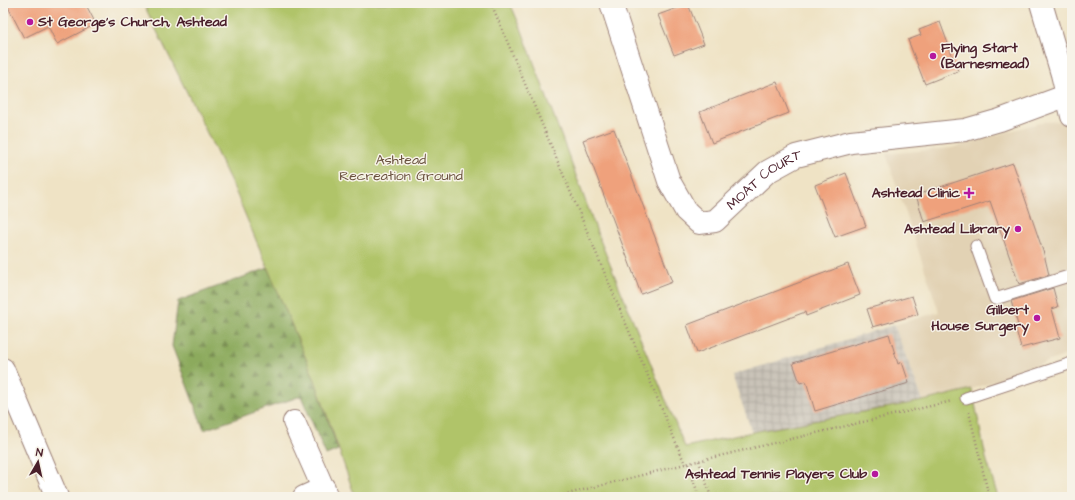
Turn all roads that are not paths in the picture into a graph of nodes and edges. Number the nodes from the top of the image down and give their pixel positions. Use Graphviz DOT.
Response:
graph roads {
  1 [pos="611,3"];
  2 [pos="1042,3"];
  3 [pos="1067,72"];
  4 [pos="1070,105"];
  5 [pos="976,246"];
  6 [pos="1072,275"];
  7 [pos="1072,363"];
  8 [pos="3,369"];
  9 [pos="966,398"];
  10 [pos="294,422"];
  11 [pos="325,492"];
  12 [pos="57,497"];
  13 [pos="304,497"];
  1 -- 4 [label="street, MOAT COURT"];
  2 -- 3 [label="street"];
  3 -- 4 [label="street"];
  5 -- 6 [label="lane"];
  7 -- 9 [label="lane"];
  8 -- 12 [label="street"];
  10 -- 11 [label="street"];
  11 -- 13 [label="street"];
}
